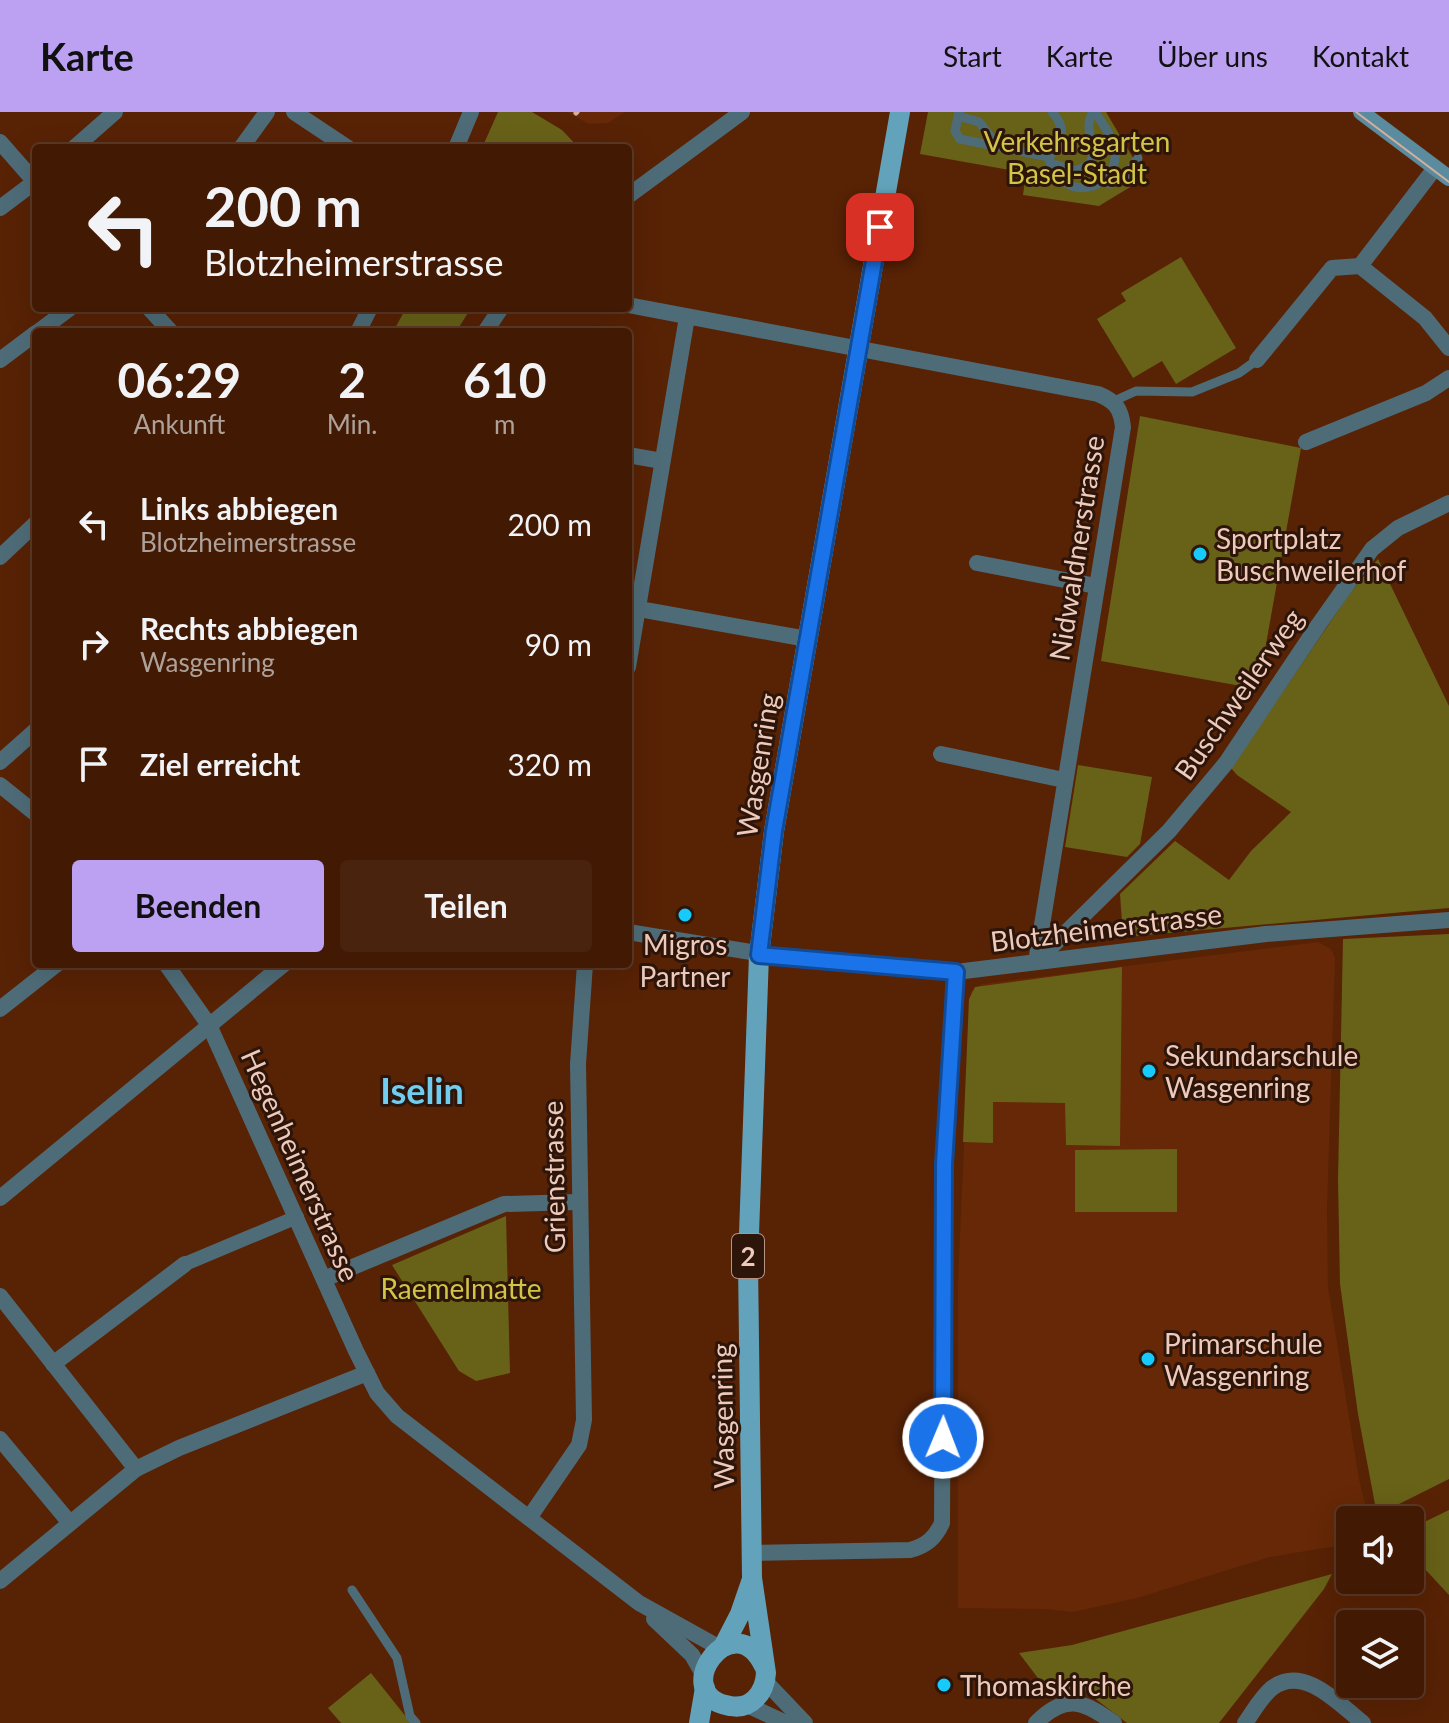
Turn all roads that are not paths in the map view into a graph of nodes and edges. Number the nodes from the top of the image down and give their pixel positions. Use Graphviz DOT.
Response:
graph roads {
  1 [pos="115,112"];
  2 [pos="267,112"];
  3 [pos="294,112"];
  4 [pos="471,112"];
  5 [pos="742,112"];
  6 [pos="900,112"];
  7 [pos="1052,112"];
  8 [pos="1094,112"];
  9 [pos="1361,112"];
  10 [pos="958,114"];
  11 [pos="0,142"];
  12 [pos="79,144"];
  13 [pos="244,144"];
  14 [pos="342,144"];
  15 [pos="458,144"];
  16 [pos="997,145"];
  17 [pos="1138,158"];
  18 [pos="1050,160"];
  19 [pos="1442,173"];
  20 [pos="32,178"];
  21 [pos="1104,180"];
  22 [pos="32,185"];
  23 [pos="632,193"];
  24 [pos="0,208"];
  25 [pos="1360,266"];
  26 [pos="632,306"];
  27 [pos="65,312"];
  28 [pos="153,312"];
  29 [pos="687,317"];
  30 [pos="44,328"];
  31 [pos="167,328"];
  32 [pos="32,337"];
  33 [pos="1449,348"];
  34 [pos="859,349"];
  35 [pos="0,360"];
  36 [pos="1257,360"];
  37 [pos="1449,378"];
  38 [pos="1114,401"];
  39 [pos="1306,442"];
  40 [pos="632,456"];
  41 [pos="662,461"];
  42 [pos="1449,503"];
  43 [pos="32,527"];
  44 [pos="0,557"];
  45 [pos="977,563"];
  46 [pos="1096,586"];
  47 [pos="633,608"];
  48 [pos="807,639"];
  49 [pos="32,734"];
  50 [pos="941,754"];
  51 [pos="0,762"];
  52 [pos="1064,780"];
  53 [pos="0,785"];
  54 [pos="32,811"];
  55 [pos="1449,920"];
  56 [pos="632,933"];
  57 [pos="759,955"];
  58 [pos="1036,962"];
  59 [pos="52,968"];
  60 [pos="169,968"];
  61 [pos="279,968"];
  62 [pos="585,968"];
  63 [pos="956,972"];
  64 [pos="0,1009"];
  65 [pos="209,1025"];
  66 [pos="0,1198"];
  67 [pos="578,1202"];
  68 [pos="297,1217"];
  69 [pos="185,1264"];
  70 [pos="324,1279"];
  71 [pos="0,1296"];
  72 [pos="53,1364"];
  73 [pos="367,1373"];
  74 [pos="0,1439"];
  75 [pos="136,1469"];
  76 [pos="529,1518"];
  77 [pos="70,1523"];
  78 [pos="752,1553"];
  79 [pos="752,1578"];
  80 [pos="0,1581"];
  81 [pos="352,1590"];
  82 [pos="639,1603"];
  83 [pos="722,1647"];
  84 [pos="765,1673"];
  85 [pos="704,1681"];
  86 [pos="746,1705"];
  87 [pos="416,1723"];
  88 [pos="699,1723"];
  89 [pos="726,1723"];
  90 [pos="786,1723"];
  91 [pos="805,1723"];
  92 [pos="1036,1723"];
  93 [pos="1114,1723"];
  94 [pos="1245,1723"];
  95 [pos="1363,1723"];
  1 -- 12 [label="street"];
  2 -- 13 [label="street"];
  3 -- 14 [label="street"];
  4 -- 15 [label="street"];
  5 -- 23 [label="street"];
  6 -- 34 [label="main road, Wasgenring / 2"];
  7 -- 18 [label="lane"];
  8 -- 18 [label="lane"];
  8 -- 21 [label="lane"];
  9 -- 19 [label="main road"];
  10 -- 16 [label="lane"];
  10 -- 16 [label="lane"];
  11 -- 20 [label="street"];
  16 -- 18 [label="lane"];
  17 -- 21 [label="lane"];
  18 -- 21 [label="lane"];
  19 -- 25 [label="street"];
  22 -- 24 [label="street"];
  25 -- 33 [label="street"];
  25 -- 36 [label="street"];
  26 -- 29 [label="street, Nidwaldnerstrasse"];
  27 -- 30 [label="street"];
  28 -- 31 [label="street"];
  29 -- 34 [label="street, Nidwaldnerstrasse"];
  29 -- 41 [label="street"];
  32 -- 35 [label="street"];
  34 -- 38 [label="street, Nidwaldnerstrasse"];
  34 -- 48 [label="main road, Wasgenring / 2"];
  36 -- 38 [label="lane"];
  37 -- 39 [label="street"];
  38 -- 46 [label="street, Nidwaldnerstrasse"];
  40 -- 41 [label="street"];
  41 -- 47 [label="street"];
  42 -- 58 [label="street, Buschweilerweg"];
  43 -- 44 [label="street"];
  45 -- 46 [label="street"];
  46 -- 52 [label="street, Nidwaldnerstrasse"];
  47 -- 48 [label="street"];
  48 -- 57 [label="main road, Wasgenring / 2"];
  49 -- 51 [label="street"];
  50 -- 52 [label="street"];
  52 -- 58 [label="street, Nidwaldnerstrasse"];
  53 -- 54 [label="street"];
  55 -- 58 [label="street, Blotzheimerstrasse"];
  56 -- 57 [label="street, Blotzheimerstrasse"];
  57 -- 63 [label="street, Blotzheimerstrasse"];
  57 -- 78 [label="main road, Wasgenring / 2"];
  58 -- 63 [label="street, Blotzheimerstrasse"];
  59 -- 64 [label="street"];
  60 -- 65 [label="street, Hegenheimerstrasse"];
  61 -- 65 [label="street"];
  62 -- 67 [label="street, Grienstrasse"];
  63 -- 78 [label="street"];
  65 -- 66 [label="street"];
  65 -- 68 [label="street, Hegenheimerstrasse"];
  67 -- 70 [label="street"];
  67 -- 76 [label="street, Grienstrasse"];
  68 -- 69 [label="street"];
  68 -- 70 [label="street, Hegenheimerstrasse"];
  69 -- 72 [label="street"];
  70 -- 73 [label="street, Hegenheimerstrasse"];
  71 -- 72 [label="street"];
  72 -- 75 [label="street"];
  73 -- 75 [label="street"];
  73 -- 76 [label="street, Hegenheimerstrasse"];
  74 -- 77 [label="street"];
  75 -- 77 [label="street"];
  76 -- 82 [label="street, Hegenheimerstrasse"];
  77 -- 80 [label="street"];
  78 -- 79 [label="main road, Wasgenring / 2"];
  79 -- 83 [label="main road, Wasgenring / 2"];
  79 -- 84 [label="main road, Wasgenring / 2"];
  81 -- 87 [label="lane"];
  82 -- 83 [label="street, Hegenheimerstrasse"];
  82 -- 85 [label="street, Hegenheimerstrasse"];
  83 -- 84 [label="main road"];
  83 -- 85 [label="main road"];
  84 -- 86 [label="main road"];
  84 -- 91 [label="street"];
  85 -- 86 [label="main road"];
  85 -- 88 [label="main road"];
  86 -- 89 [label="main road"];
  86 -- 90 [label="street"];
  92 -- 93 [label="street"];
  94 -- 95 [label="street"];
}
